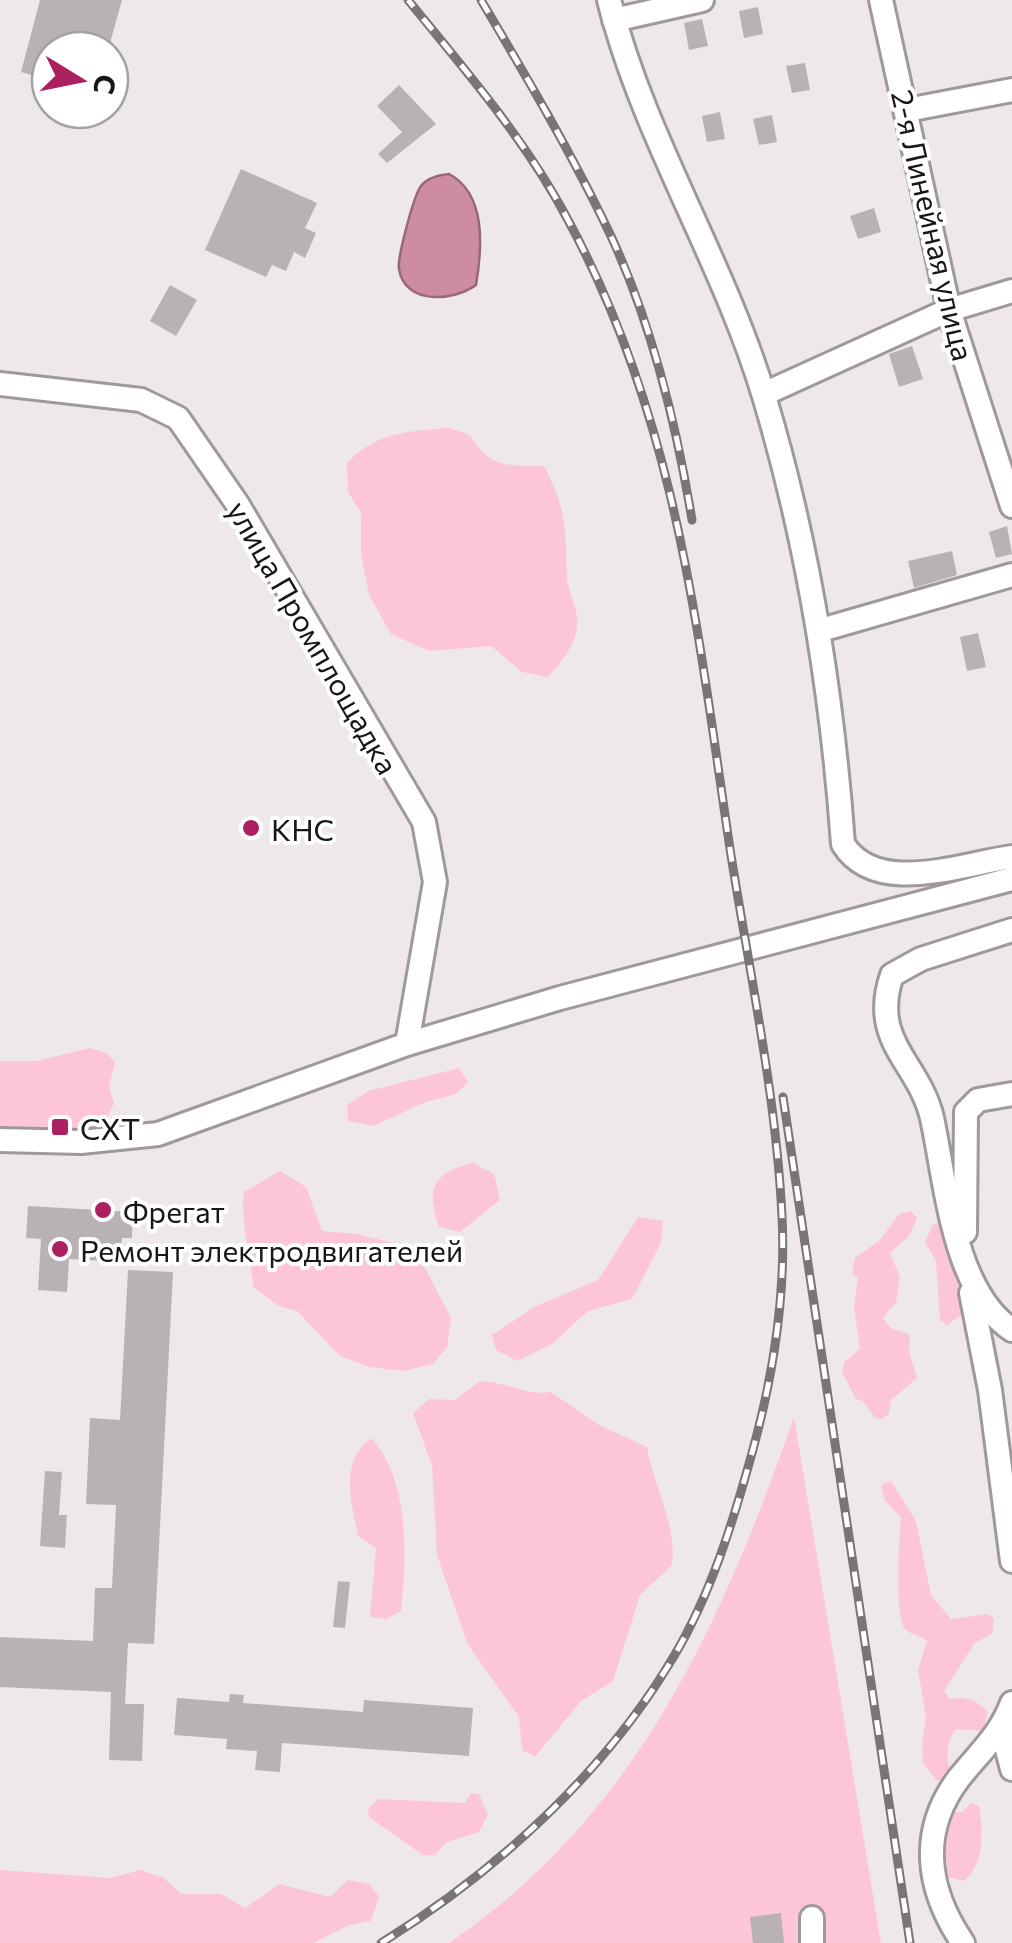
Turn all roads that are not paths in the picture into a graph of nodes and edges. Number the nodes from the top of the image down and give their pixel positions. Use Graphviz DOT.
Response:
graph roads {
  1 [pos="702,0"];
  2 [pos="881,0"];
  3 [pos="612,10"];
  4 [pos="1012,90"];
  5 [pos="907,110"];
  6 [pos="1012,291"];
  7 [pos="949,310"];
  8 [pos="0,384"];
  9 [pos="764,394"];
  10 [pos="1012,506"];
  11 [pos="1012,575"];
  12 [pos="821,630"];
  13 [pos="1012,856"];
  14 [pos="1012,879"];
  15 [pos="1012,930"];
  16 [pos="407,1044"];
  17 [pos="1012,1094"];
  18 [pos="0,1140"];
  19 [pos="966,1262"];
  20 [pos="1012,1330"];
  21 [pos="1012,1561"];
  22 [pos="1012,1703"];
  23 [pos="1002,1730"];
  24 [pos="1012,1770"];
  25 [pos="812,1918"];
  26 [pos="812,1943"];
  27 [pos="963,1943"];
  1 -- 3 [label="street"];
  2 -- 5 [label="street, 2-я Линейная улица"];
  3 -- 9 [label="street"];
  4 -- 5 [label="street"];
  5 -- 7 [label="street, 2-я Линейная улица"];
  6 -- 7 [label="street"];
  7 -- 9 [label="street"];
  7 -- 10 [label="street, 2-я Линейная улица"];
  8 -- 16 [label="street, улица Промплощадка"];
  9 -- 12 [label="street"];
  11 -- 12 [label="street"];
  12 -- 13 [label="street"];
  14 -- 16 [label="street"];
  15 -- 19 [label="street"];
  16 -- 18 [label="street"];
  17 -- 19 [label="street"];
  19 -- 20 [label="street"];
  19 -- 21 [label="street"];
  22 -- 23 [label="street"];
  23 -- 24 [label="street"];
  23 -- 27 [label="street"];
  25 -- 26 [label="street"];
}
